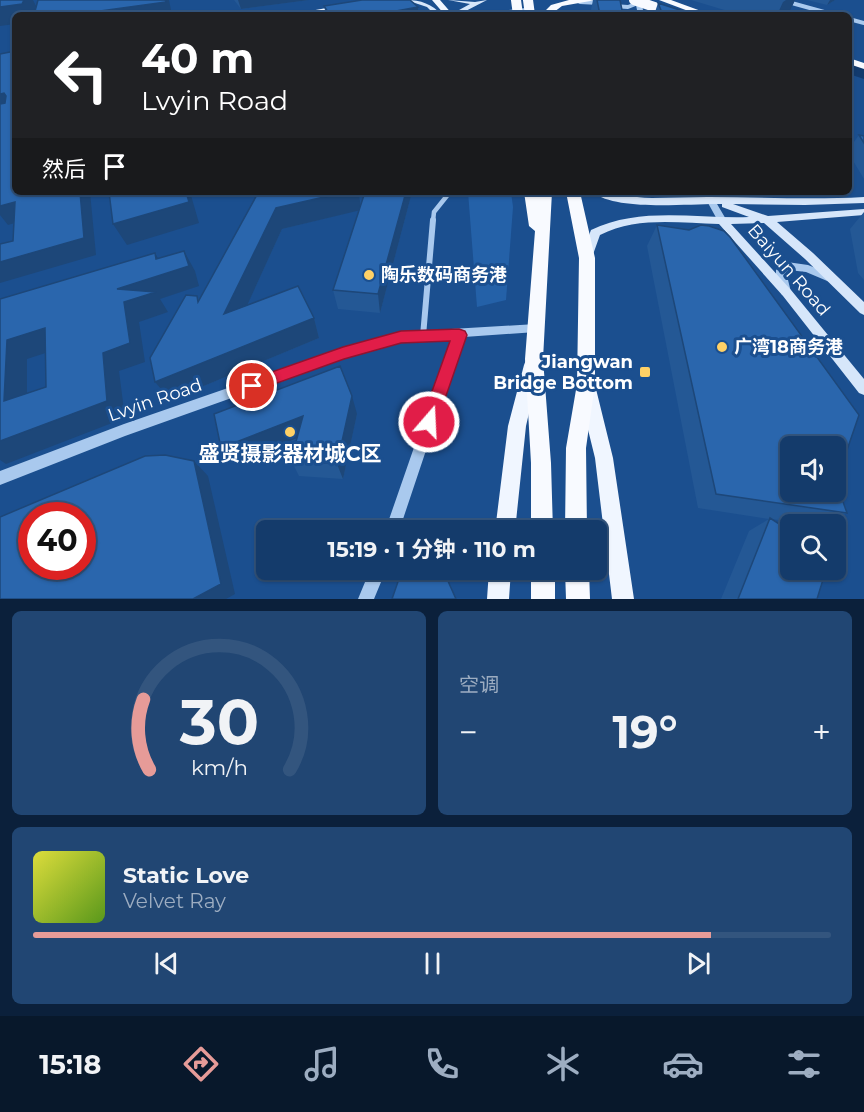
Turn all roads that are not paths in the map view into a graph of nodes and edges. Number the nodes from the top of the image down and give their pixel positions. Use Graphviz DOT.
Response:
graph roads {
  1 [pos="409,0"];
  2 [pos="436,0"];
  3 [pos="451,0"];
  4 [pos="484,0"];
  5 [pos="592,0"];
  6 [pos="650,0"];
  7 [pos="664,0"];
  8 [pos="781,0"];
  9 [pos="637,1"];
  10 [pos="580,2"];
  11 [pos="476,3"];
  12 [pos="354,6"];
  13 [pos="313,12"];
  14 [pos="436,12"];
  15 [pos="448,12"];
  16 [pos="457,12"];
  17 [pos="510,12"];
  18 [pos="536,12"];
  19 [pos="547,12"];
  20 [pos="669,12"];
  21 [pos="686,12"];
  22 [pos="699,12"];
  23 [pos="824,12"];
  24 [pos="448,195"];
  25 [pos="531,195"];
  26 [pos="545,195"];
  27 [pos="610,195"];
  28 [pos="708,196"];
  29 [pos="576,197"];
  30 [pos="864,200"];
  31 [pos="864,212"];
  32 [pos="766,219"];
  33 [pos="722,221"];
  34 [pos="540,251"];
  35 [pos="587,258"];
  36 [pos="833,279"];
  37 [pos="786,293"];
  38 [pos="864,310"];
  39 [pos="536,328"];
  40 [pos="459,335"];
  41 [pos="423,336"];
  42 [pos="534,359"];
  43 [pos="586,384"];
  44 [pos="864,389"];
  45 [pos="0,478"];
  46 [pos="396,520"];
  47 [pos="506,520"];
  48 [pos="542,520"];
  49 [pos="576,520"];
  50 [pos="374,580"];
  51 [pos="499,580"];
  52 [pos="543,580"];
  53 [pos="577,580"];
  54 [pos="366,599"];
  55 [pos="498,599"];
  56 [pos="543,599"];
  57 [pos="578,599"];
  58 [pos="623,599"];
  1 -- 14 [label="main road"];
  2 -- 15 [label="main road"];
  3 -- 11 [label="main road"];
  4 -- 11 [label="main road"];
  5 -- 10 [label="highway"];
  6 -- 21 [label="highway"];
  7 -- 22 [label="highway"];
  8 -- 23 [label="street"];
  9 -- 10 [label="street"];
  9 -- 20 [label="highway, bridge"];
  10 -- 19 [label="highway"];
  11 -- 16 [label="main road"];
  12 -- 13 [label="main road"];
  17 -- 18 [label="street"];
  24 -- 41 [label="street"];
  25 -- 34 [label="highway"];
  26 -- 34 [label="highway"];
  27 -- 28 [label="main road"];
  28 -- 30 [label="main road"];
  28 -- 32 [label="main road, Baiyun Road"];
  28 -- 33 [label="street, Baiyun Road"];
  29 -- 35 [label="highway"];
  31 -- 32 [label="main road"];
  32 -- 33 [label="main road"];
  32 -- 36 [label="main road, Baiyun Road"];
  33 -- 35 [label="main road"];
  33 -- 37 [label="main road, Baiyun Road"];
  34 -- 39 [label="highway"];
  35 -- 43 [label="highway"];
  36 -- 37 [label="street"];
  36 -- 38 [label="main road, Baiyun Road"];
  37 -- 44 [label="main road, Baiyun Road"];
  39 -- 40 [label="street, Lvyin Road"];
  39 -- 42 [label="highway"];
  40 -- 41 [label="street, Lvyin Road"];
  40 -- 46 [label="street"];
  41 -- 45 [label="street, Lvyin Road"];
  42 -- 47 [label="main road"];
  42 -- 48 [label="highway"];
  43 -- 49 [label="highway"];
  43 -- 58 [label="main road"];
  50 -- 54 [label="street"];
  51 -- 55 [label="main road"];
  52 -- 56 [label="highway"];
  53 -- 57 [label="highway"];
}
